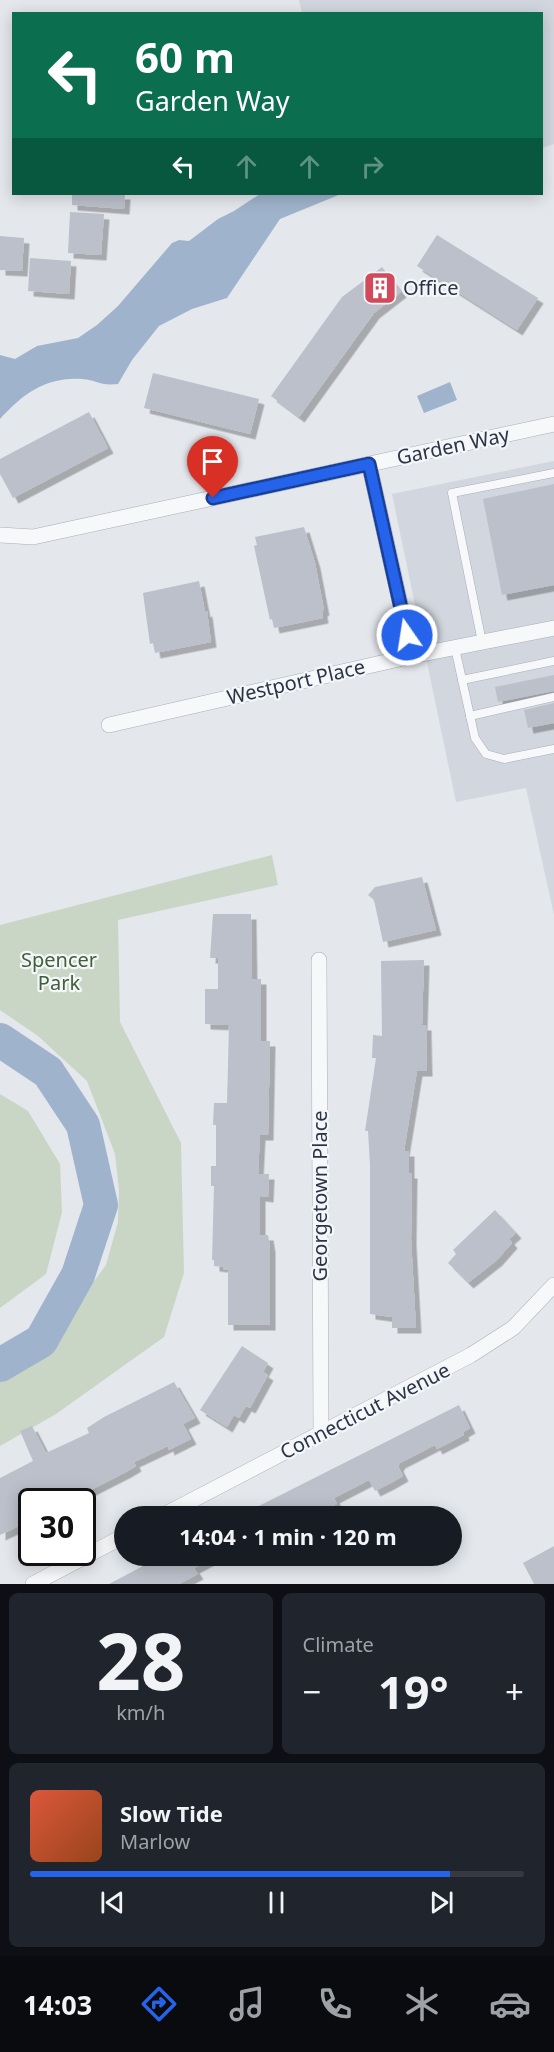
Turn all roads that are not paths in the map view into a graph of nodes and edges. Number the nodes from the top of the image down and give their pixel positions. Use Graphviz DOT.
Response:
graph roads {
  1 [pos="554,424"];
  2 [pos="369,464"];
  3 [pos="554,472"];
  4 [pos="0,535"];
  5 [pos="554,628"];
  6 [pos="482,642"];
  7 [pos="455,648"];
  8 [pos="412,656"];
  9 [pos="554,660"];
  10 [pos="462,680"];
  11 [pos="554,697"];
  12 [pos="470,716"];
  13 [pos="109,725"];
  14 [pos="554,749"];
  15 [pos="319,960"];
  16 [pos="554,1285"];
  17 [pos="321,1433"];
  18 [pos="181,1506"];
  19 [pos="114,1541"];
  20 [pos="33,1584"];
  1 -- 2 [label="street, Garden Way"];
  2 -- 4 [label="street, Garden Way"];
  2 -- 8 [label="street"];
  3 -- 6 [label="lane"];
  5 -- 6 [label="street, Westport Place"];
  6 -- 7 [label="street, Westport Place"];
  7 -- 8 [label="street, Westport Place"];
  7 -- 10 [label="lane"];
  8 -- 13 [label="street, Westport Place"];
  9 -- 10 [label="lane"];
  10 -- 12 [label="lane"];
  11 -- 12 [label="lane"];
  12 -- 14 [label="lane"];
  15 -- 17 [label="street, Georgetown Place"];
  16 -- 17 [label="street, Connecticut Avenue"];
  17 -- 18 [label="street, Connecticut Avenue"];
  19 -- 20 [label="street"];
}
